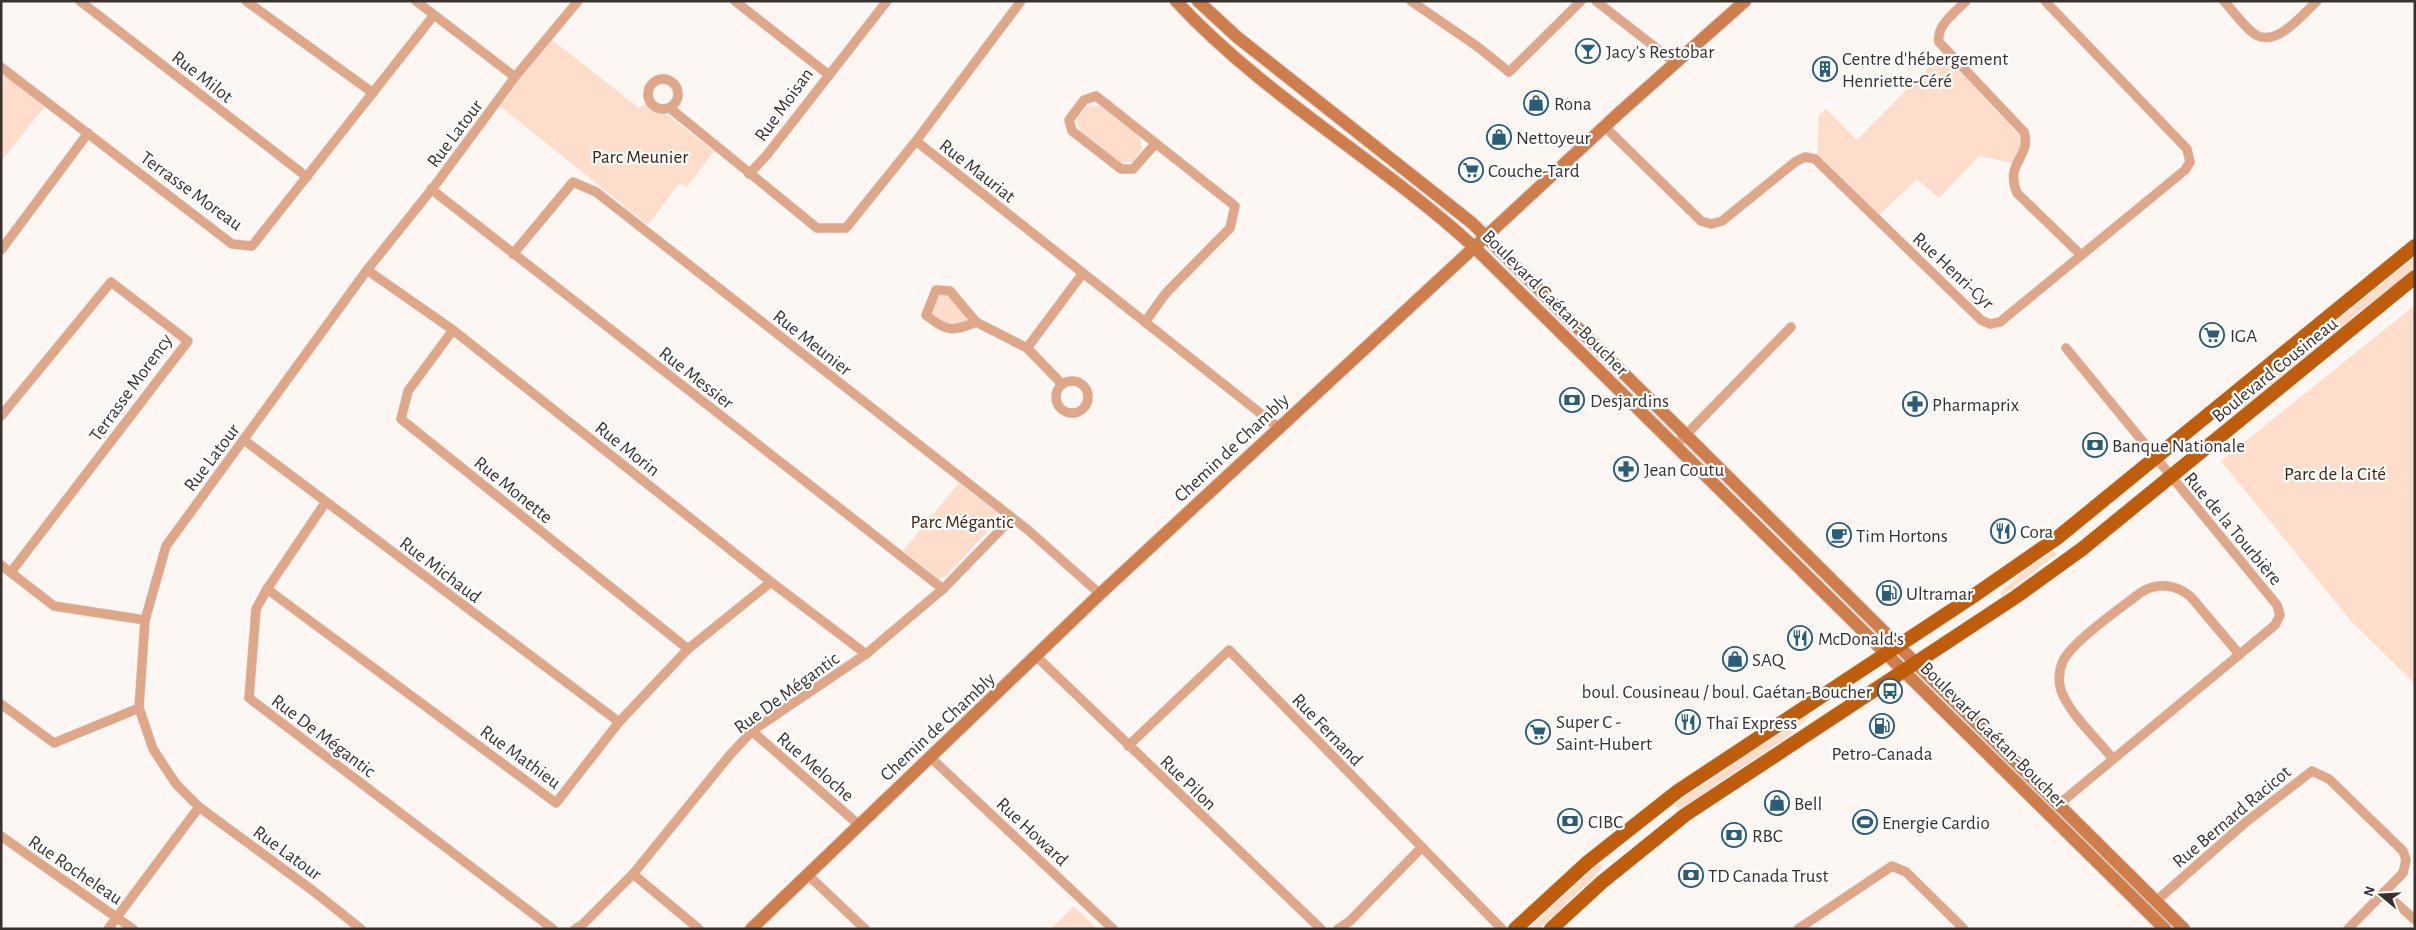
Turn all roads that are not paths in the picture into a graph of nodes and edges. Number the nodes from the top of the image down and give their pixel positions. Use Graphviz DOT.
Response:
graph roads {
  1 [pos="80,1"];
  2 [pos="246,1"];
  3 [pos="416,1"];
  4 [pos="578,1"];
  5 [pos="734,1"];
  6 [pos="887,1"];
  7 [pos="1021,1"];
  8 [pos="1176,1"];
  9 [pos="1198,1"];
  10 [pos="1411,1"];
  11 [pos="1581,1"];
  12 [pos="1596,1"];
  13 [pos="1745,1"];
  14 [pos="1966,1"];
  15 [pos="2045,1"];
  16 [pos="2224,1"];
  17 [pos="2317,1"];
  18 [pos="434,15"];
  19 [pos="1674,62"];
  20 [pos="1,67"];
  21 [pos="829,75"];
  22 [pos="515,77"];
  23 [pos="373,93"];
  24 [pos="671,109"];
  25 [pos="1604,126"];
  26 [pos="88,133"];
  27 [pos="916,141"];
  28 [pos="1156,143"];
  29 [pos="749,174"];
  30 [pos="307,177"];
  31 [pos="431,189"];
  32 [pos="1485,236"];
  33 [pos="2415,246"];
  34 [pos="1474,247"];
  35 [pos="1,250"];
  36 [pos="513,254"];
  37 [pos="2081,255"];
  38 [pos="367,270"];
  39 [pos="1083,273"];
  40 [pos="2415,277"];
  41 [pos="976,322"];
  42 [pos="1145,322"];
  43 [pos="1791,328"];
  44 [pos="453,330"];
  45 [pos="1027,348"];
  46 [pos="2066,348"];
  47 [pos="1062,384"];
  48 [pos="1,416"];
  49 [pos="1279,428"];
  50 [pos="1686,434"];
  51 [pos="244,440"];
  52 [pos="1675,446"];
  53 [pos="2155,459"];
  54 [pos="2171,477"];
  55 [pos="325,503"];
  56 [pos="1742,512"];
  57 [pos="1012,518"];
  58 [pos="1781,529"];
  59 [pos="1,565"];
  60 [pos="11,572"];
  61 [pos="771,582"];
  62 [pos="267,589"];
  63 [pos="943,589"];
  64 [pos="1100,594"];
  65 [pos="144,620"];
  66 [pos="1899,645"];
  67 [pos="688,649"];
  68 [pos="866,654"];
  69 [pos="1885,654"];
  70 [pos="2239,654"];
  71 [pos="1037,657"];
  72 [pos="1916,662"];
  73 [pos="1903,671"];
  74 [pos="1,704"];
  75 [pos="139,708"];
  76 [pos="619,722"];
  77 [pos="752,732"];
  78 [pos="1128,746"];
  79 [pos="930,758"];
  80 [pos="2113,759"];
  81 [pos="2058,805"];
  82 [pos="199,807"];
  83 [pos="859,825"];
  84 [pos="1,836"];
  85 [pos="1422,847"];
  86 [pos="633,874"];
  87 [pos="808,875"];
  88 [pos="2384,892"];
  89 [pos="2156,900"];
  90 [pos="117,916"];
  91 [pos="2415,920"];
  92 [pos="1810,926"];
  93 [pos="108,929"];
  94 [pos="133,929"];
  95 [pos="361,929"];
  96 [pos="553,929"];
  97 [pos="574,929"];
  98 [pos="699,929"];
  99 [pos="750,929"];
  100 [pos="865,929"];
  101 [pos="1112,929"];
  102 [pos="1321,929"];
  103 [pos="1338,929"];
  104 [pos="1502,929"];
  105 [pos="1515,929"];
  106 [pos="1551,929"];
  107 [pos="1798,929"];
  108 [pos="1964,929"];
  109 [pos="2165,929"];
  110 [pos="2184,929"];
  111 [pos="2348,929"];
  1 -- 30 [label="street, Rue Milot"];
  2 -- 23 [label="street"];
  3 -- 18 [label="street"];
  4 -- 22 [label="street, Rue Latour"];
  5 -- 21 [label="street, Rue Moisan"];
  6 -- 21 [label="street"];
  7 -- 27 [label="street"];
  8 -- 34 [label="street, Boulevard Gaétan-Boucher"];
  9 -- 32 [label="street, Boulevard Gaétan-Boucher"];
  10 -- 11 [label="street"];
  12 -- 19 [label="street"];
  13 -- 19 [label="street, Chemin de Chambly"];
  14 -- 37 [label="street"];
  15 -- 37 [label="street, Rue Henri-Cyr"];
  16 -- 17 [label="street"];
  18 -- 22 [label="street"];
  18 -- 23 [label="street, Terrasse Moreau"];
  19 -- 25 [label="street, Chemin de Chambly"];
  20 -- 26 [label="street, Terrasse Moreau"];
  21 -- 29 [label="street, Rue Moisan"];
  22 -- 31 [label="street, Rue Latour"];
  23 -- 30 [label="street, Terrasse Moreau"];
  24 -- 29 [label="street, Rue Mauriat"];
  25 -- 32 [label="street, Chemin de Chambly"];
  25 -- 37 [label="street, Rue Henri-Cyr"];
  26 -- 30 [label="street, Terrasse Moreau"];
  26 -- 35 [label="street"];
  27 -- 29 [label="street, Rue Mauriat"];
  27 -- 39 [label="street, Rue Mauriat"];
  28 -- 28 [label="street"];
  28 -- 42 [label="street"];
  31 -- 36 [label="street, Rue Messier"];
  31 -- 38 [label="street, Rue Latour"];
  32 -- 34 [label="street, Chemin de Chambly"];
  32 -- 50 [label="street, Boulevard Gaétan-Boucher"];
  33 -- 53 [label="main road, Boulevard Cousineau"];
  34 -- 49 [label="street, Chemin de Chambly"];
  34 -- 52 [label="street, Boulevard Gaétan-Boucher"];
  36 -- 57 [label="street, Rue Meunier"];
  36 -- 63 [label="street, Rue Messier"];
  38 -- 44 [label="street, Rue Morin"];
  38 -- 51 [label="street, Rue Latour"];
  39 -- 42 [label="street, Rue Mauriat"];
  39 -- 45 [label="street"];
  40 -- 54 [label="main road, Boulevard Cousineau"];
  41 -- 41 [label="street"];
  41 -- 45 [label="street"];
  42 -- 49 [label="street, Rue Mauriat"];
  43 -- 50 [label="street"];
  44 -- 61 [label="street, Rue Morin"];
  44 -- 67 [label="street, Rue Monette"];
  45 -- 47 [label="street"];
  46 -- 53 [label="street, Rue de la Tourbière"];
  48 -- 60 [label="street, Terrasse Morency"];
  49 -- 64 [label="street, Chemin de Chambly"];
  50 -- 52 [label="street"];
  50 -- 58 [label="street, Boulevard Gaétan-Boucher"];
  51 -- 55 [label="street, Rue Michaud"];
  51 -- 65 [label="street, Rue Latour"];
  52 -- 56 [label="street, Boulevard Gaétan-Boucher"];
  53 -- 54 [label="street, Rue de la Tourbière"];
  53 -- 66 [label="main road, Boulevard Cousineau"];
  54 -- 70 [label="street, Rue de la Tourbière"];
  54 -- 72 [label="main road, Boulevard Cousineau"];
  55 -- 62 [label="street, Rue De Mégantic"];
  55 -- 76 [label="street, Rue Michaud"];
  56 -- 58 [label="street"];
  56 -- 69 [label="street, Boulevard Gaétan-Boucher"];
  57 -- 63 [label="street, Rue De Mégantic"];
  57 -- 64 [label="street, Rue Meunier"];
  58 -- 66 [label="street, Boulevard Gaétan-Boucher"];
  59 -- 60 [label="street"];
  60 -- 65 [label="street"];
  61 -- 67 [label="street, Rue Mathieu"];
  61 -- 68 [label="street, Rue Morin"];
  62 -- 76 [label="street, Rue Mathieu"];
  62 -- 96 [label="street, Rue De Mégantic"];
  63 -- 68 [label="street, Rue De Mégantic"];
  64 -- 71 [label="street, Chemin de Chambly"];
  65 -- 75 [label="street, Rue Latour"];
  66 -- 69 [label="main road, Boulevard Cousineau"];
  66 -- 72 [label="street, Boulevard Gaétan-Boucher"];
  67 -- 76 [label="street, Rue Mathieu"];
  68 -- 77 [label="street, Rue De Mégantic"];
  69 -- 73 [label="street, Boulevard Gaétan-Boucher"];
  69 -- 105 [label="main road, Boulevard Cousineau"];
  70 -- 80 [label="street, Rue de la Tourbière"];
  70 -- 80 [label="street"];
  71 -- 78 [label="street, Rue Pilon"];
  71 -- 79 [label="street, Chemin de Chambly"];
  72 -- 73 [label="main road, Boulevard Cousineau"];
  72 -- 81 [label="street, Boulevard Gaétan-Boucher"];
  73 -- 106 [label="main road, Boulevard Cousineau"];
  73 -- 109 [label="street, Boulevard Gaétan-Boucher"];
  74 -- 75 [label="street"];
  75 -- 82 [label="street, Rue Latour"];
  77 -- 83 [label="street, Rue Meloche"];
  77 -- 86 [label="street, Rue De Mégantic"];
  78 -- 85 [label="street, Rue Fernand"];
  78 -- 102 [label="street, Rue Pilon"];
  79 -- 83 [label="street, Chemin de Chambly"];
  79 -- 101 [label="street, Rue Howard"];
  80 -- 81 [label="street, Rue de la Tourbière"];
  81 -- 89 [label="street, Boulevard Gaétan-Boucher"];
  82 -- 90 [label="street"];
  82 -- 95 [label="street, Rue Latour"];
  83 -- 87 [label="street, Chemin de Chambly"];
  84 -- 90 [label="street, Rue Rocheleau"];
  85 -- 103 [label="street"];
  85 -- 104 [label="street, Rue Fernand"];
  86 -- 97 [label="street, Rue De Mégantic"];
  86 -- 98 [label="street"];
  87 -- 99 [label="street, Chemin de Chambly"];
  87 -- 100 [label="street"];
  88 -- 89 [label="street, Rue Bernard Racicot"];
  88 -- 91 [label="street"];
  88 -- 111 [label="street, Rue Bernard Racicot"];
  89 -- 110 [label="street, Boulevard Gaétan-Boucher"];
  90 -- 93 [label="street"];
  90 -- 94 [label="street, Rue Rocheleau"];
  92 -- 107 [label="street"];
  92 -- 108 [label="street"];
}
